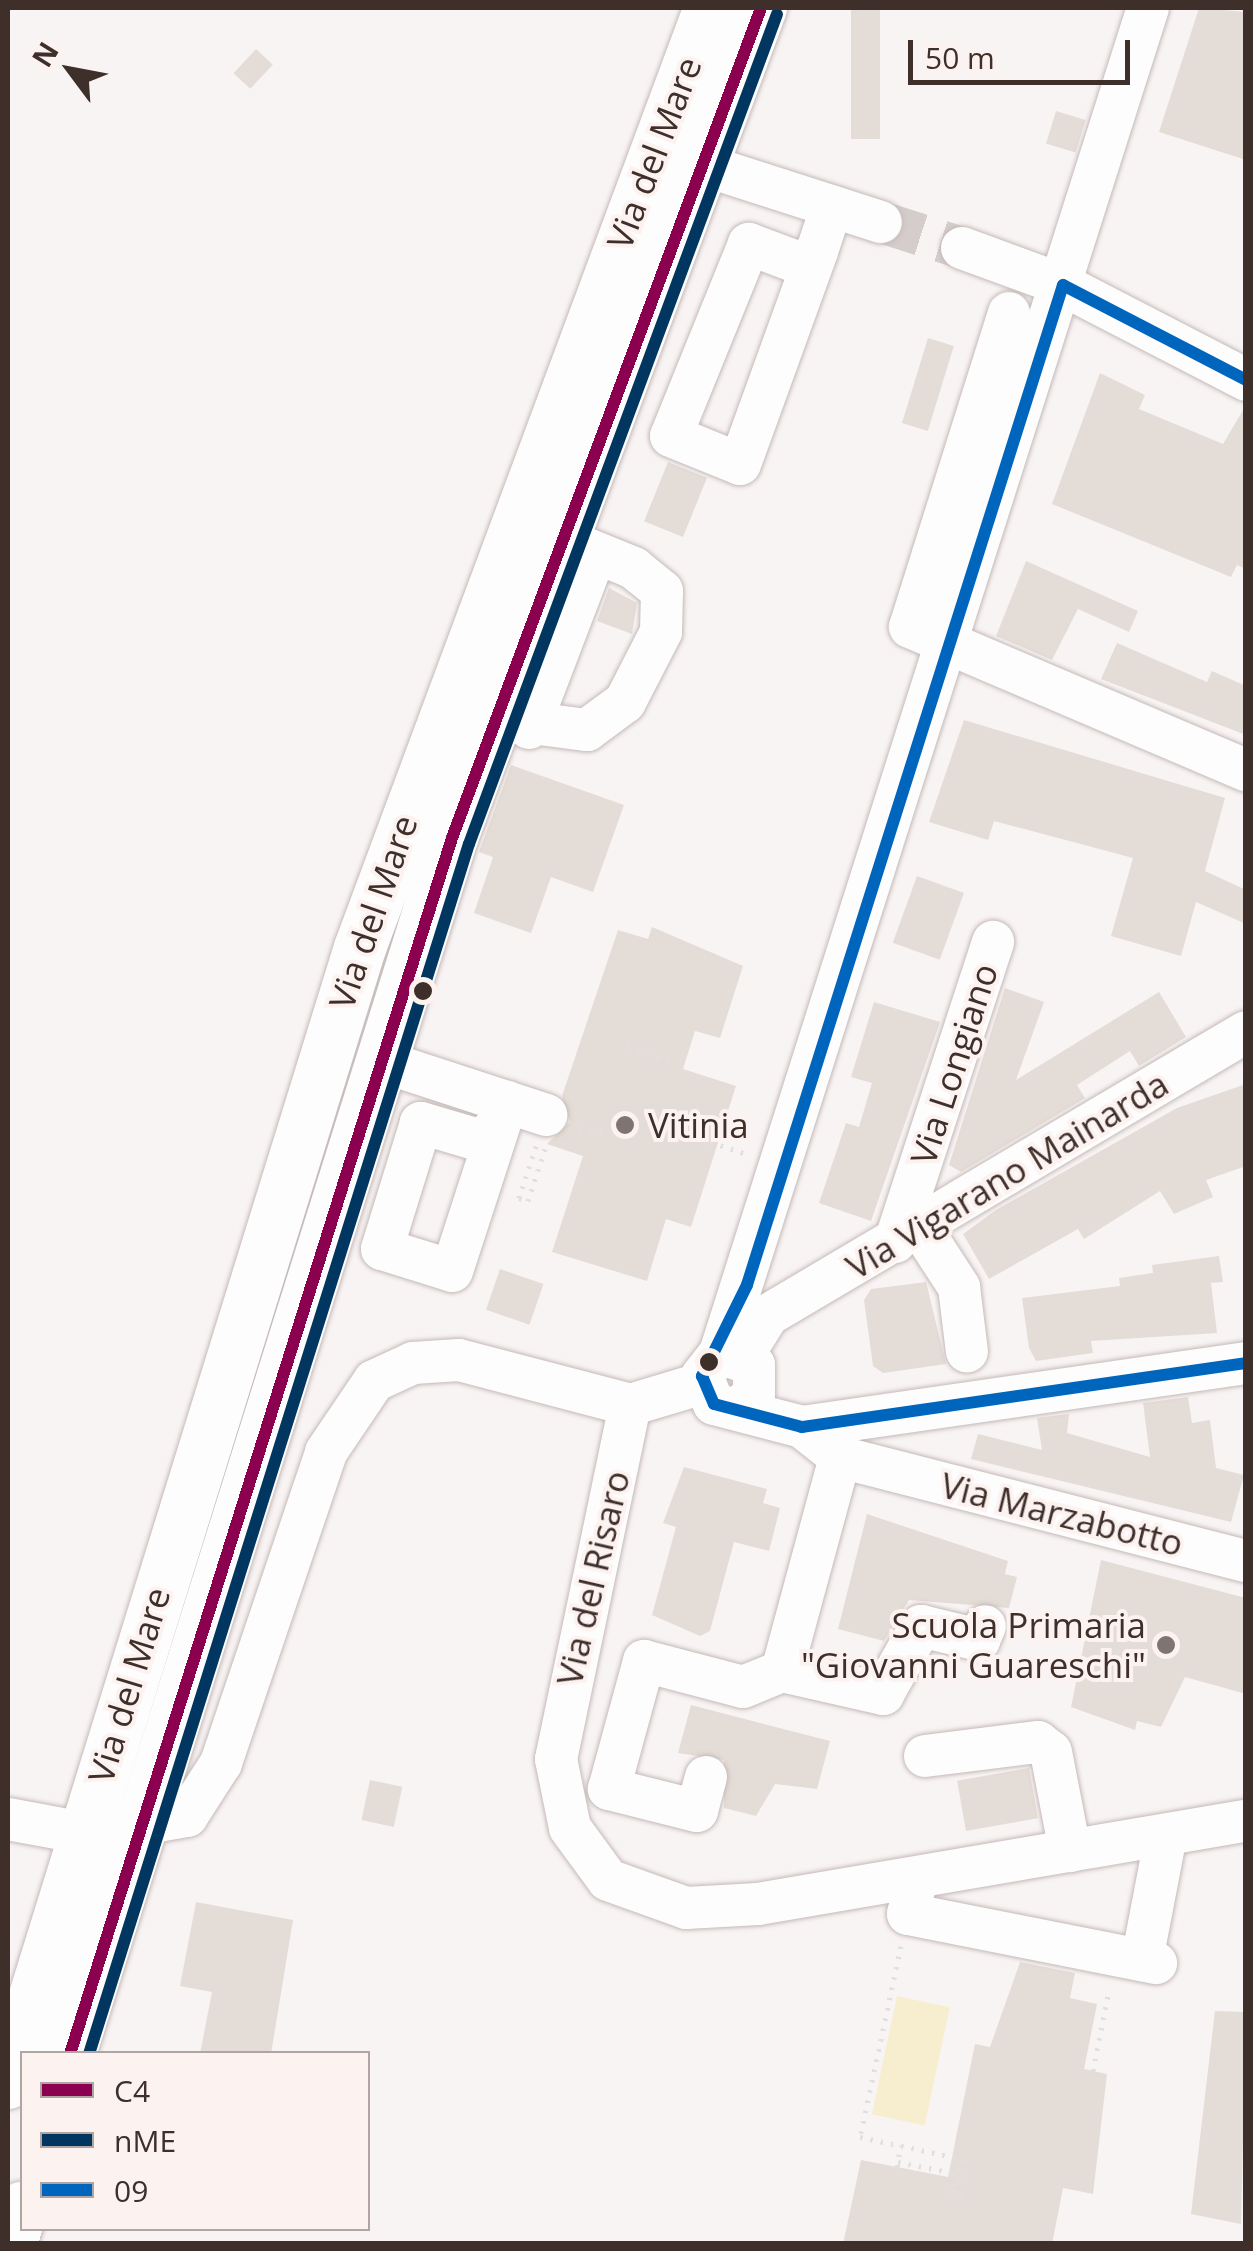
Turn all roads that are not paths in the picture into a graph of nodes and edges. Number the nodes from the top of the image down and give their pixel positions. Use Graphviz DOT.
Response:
graph roads {
  1 [pos="710,8"];
  2 [pos="760,8"];
  3 [pos="1148,8"];
  4 [pos="700,164"];
  5 [pos="832,206"];
  6 [pos="881,222"];
  7 [pos="962,248"];
  8 [pos="817,251"];
  9 [pos="1063,285"];
  10 [pos="1009,313"];
  11 [pos="989,376"];
  12 [pos="1246,380"];
  13 [pos="1031,388"];
  14 [pos="578,546"];
  15 [pos="951,642"];
  16 [pos="512,723"];
  17 [pos="1246,770"];
  18 [pos="994,942"];
  19 [pos="1246,1032"];
  20 [pos="380,1062"];
  21 [pos="535,1120"];
  22 [pos="907,1235"];
  23 [pos="755,1307"];
  24 [pos="968,1352"];
  25 [pos="1246,1363"];
  26 [pos="722,1364"];
  27 [pos="613,1401"];
  28 [pos="802,1426"];
  29 [pos="850,1472"];
  30 [pos="1246,1561"];
  31 [pos="985,1626"];
  32 [pos="782,1671"];
  33 [pos="926,1756"];
  34 [pos="706,1777"];
  35 [pos="8,1820"];
  36 [pos="1246,1821"];
  37 [pos="142,1824"];
  38 [pos="83,1833"];
  39 [pos="1146,1845"];
  40 [pos="1070,1851"];
  41 [pos="912,1896"];
  42 [pos="71,2051"];
  43 [pos="8,2083"];
  44 [pos="20,2215"];
  45 [pos="12,2244"];
  1 -- 38 [label="main road, Via del Mare"];
  2 -- 4 [label="main road"];
  3 -- 9 [label="street"];
  4 -- 5 [label="street"];
  4 -- 14 [label="main road"];
  5 -- 6 [label="street"];
  5 -- 8 [label="street"];
  7 -- 9 [label="street"];
  8 -- 8 [label="street"];
  9 -- 12 [label="street"];
  9 -- 13 [label="street"];
  10 -- 11 [label="street"];
  11 -- 13 [label="street"];
  11 -- 15 [label="street"];
  13 -- 15 [label="street"];
  14 -- 16 [label="main road"];
  14 -- 16 [label="street"];
  15 -- 17 [label="street"];
  15 -- 23 [label="street"];
  16 -- 20 [label="main road"];
  18 -- 22 [label="street, Via Longiano"];
  19 -- 22 [label="street, Via Vigarano Mainarda"];
  20 -- 21 [label="street"];
  20 -- 37 [label="main road"];
  22 -- 23 [label="street, Via Vigarano Mainarda"];
  22 -- 24 [label="street"];
  23 -- 26 [label="street, Via Vigarano Mainarda"];
  25 -- 28 [label="street"];
  26 -- 27 [label="street"];
  26 -- 28 [label="street"];
  27 -- 37 [label="street"];
  27 -- 41 [label="street, Via del Risaro"];
  28 -- 29 [label="street"];
  29 -- 30 [label="street, Via Marzabotto"];
  29 -- 32 [label="street"];
  31 -- 32 [label="street"];
  32 -- 34 [label="street"];
  33 -- 40 [label="street"];
  35 -- 38 [label="street"];
  36 -- 39 [label="street, Via del Risaro"];
  37 -- 42 [label="main road"];
  38 -- 43 [label="main road, Via del Mare"];
  39 -- 40 [label="street, Via del Risaro"];
  39 -- 41 [label="street"];
  40 -- 41 [label="street, Via del Risaro"];
  44 -- 45 [label="main road"];
}
